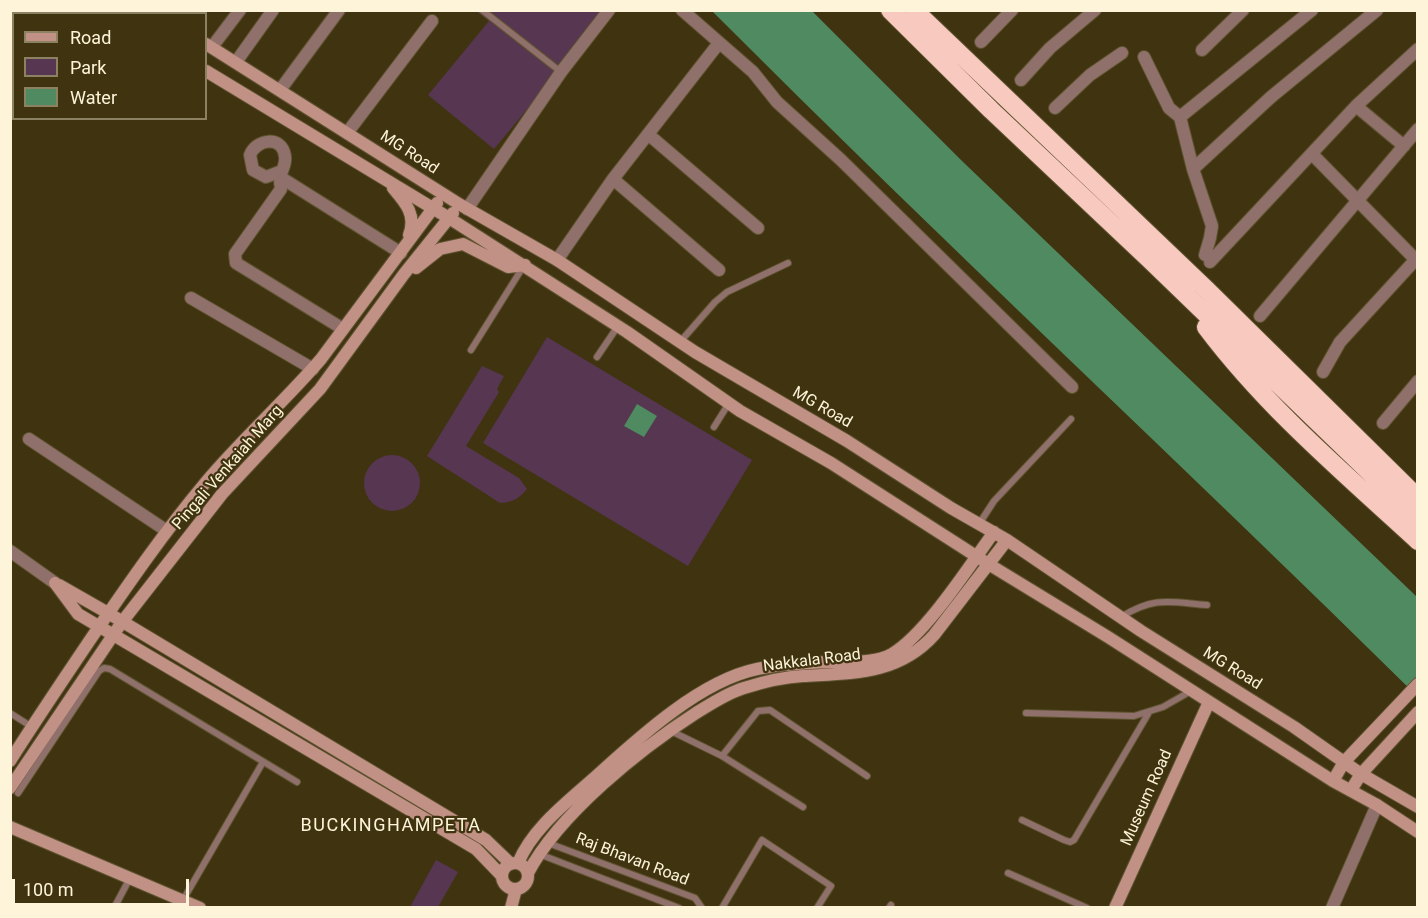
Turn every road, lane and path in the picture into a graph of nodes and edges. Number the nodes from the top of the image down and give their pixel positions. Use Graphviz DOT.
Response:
graph roads {
  1 [pos="240,10"];
  2 [pos="273,10"];
  3 [pos="339,10"];
  4 [pos="482,10"];
  5 [pos="609,10"];
  6 [pos="682,10"];
  7 [pos="890,10"];
  8 [pos="914,10"];
  9 [pos="1011,10"];
  10 [pos="1095,10"];
  11 [pos="1243,10"];
  12 [pos="1312,10"];
  13 [pos="1377,10"];
  14 [pos="432,21"];
  15 [pos="981,42"];
  16 [pos="719,43"];
  17 [pos="209,46"];
  18 [pos="1418,49"];
  19 [pos="1202,50"];
  20 [pos="1122,53"];
  21 [pos="1144,57"];
  22 [pos="236,62"];
  23 [pos="207,72"];
  24 [pos="561,72"];
  25 [pos="1021,80"];
  26 [pos="280,90"];
  27 [pos="1356,106"];
  28 [pos="1055,108"];
  29 [pos="1180,117"];
  30 [pos="1418,129"];
  31 [pos="347,133"];
  32 [pos="648,135"];
  33 [pos="1404,146"];
  34 [pos="1312,154"];
  35 [pos="1193,169"];
  36 [pos="613,179"];
  37 [pos="387,181"];
  38 [pos="443,194"];
  39 [pos="1357,200"];
  40 [pos="463,207"];
  41 [pos="433,208"];
  42 [pos="450,218"];
  43 [pos="758,228"];
  44 [pos="403,250"];
  45 [pos="1416,258"];
  46 [pos="557,260"];
  47 [pos="788,263"];
  48 [pos="525,265"];
  49 [pos="719,270"];
  50 [pos="404,274"];
  51 [pos="1176,286"];
  52 [pos="190,298"];
  53 [pos="1260,316"];
  54 [pos="618,326"];
  55 [pos="343,330"];
  56 [pos="680,342"];
  57 [pos="471,350"];
  58 [pos="597,357"];
  59 [pos="313,369"];
  60 [pos="1323,372"];
  61 [pos="1418,381"];
  62 [pos="1072,387"];
  63 [pos="729,403"];
  64 [pos="1071,419"];
  65 [pos="1383,423"];
  66 [pos="256,427"];
  67 [pos="714,427"];
  68 [pos="29,439"];
  69 [pos="270,443"];
  70 [pos="1418,498"];
  71 [pos="1418,519"];
  72 [pos="979,524"];
  73 [pos="167,531"];
  74 [pos="993,532"];
  75 [pos="1007,540"];
  76 [pos="1418,541"];
  77 [pos="10,551"];
  78 [pos="976,556"];
  79 [pos="990,565"];
  80 [pos="55,583"];
  81 [pos="1207,605"];
  82 [pos="108,613"];
  83 [pos="1120,618"];
  84 [pos="122,622"];
  85 [pos="100,626"];
  86 [pos="113,634"];
  87 [pos="1418,684"];
  88 [pos="1191,691"];
  89 [pos="1209,702"];
  90 [pos="10,713"];
  91 [pos="1026,713"];
  92 [pos="1148,714"];
  93 [pos="1414,715"];
  94 [pos="666,716"];
  95 [pos="32,727"];
  96 [pos="674,728"];
  97 [pos="722,756"];
  98 [pos="10,761"];
  99 [pos="263,762"];
  100 [pos="1344,762"];
  101 [pos="1361,774"];
  102 [pos="867,776"];
  103 [pos="1333,781"];
  104 [pos="297,782"];
  105 [pos="1351,790"];
  106 [pos="14,791"];
  107 [pos="1377,805"];
  108 [pos="803,807"];
  109 [pos="1418,807"];
  110 [pos="1022,820"];
  111 [pos="10,826"];
  112 [pos="1418,831"];
  113 [pos="548,843"];
  114 [pos="539,854"];
  115 [pos="515,863"];
  116 [pos="528,873"];
  117 [pos="1008,873"];
  118 [pos="502,876"];
  119 [pos="130,878"];
  120 [pos="516,889"];
  121 [pos="183,900"];
  122 [pos="114,908"];
  123 [pos="200,908"];
  124 [pos="511,908"];
  125 [pos="679,908"];
  126 [pos="702,908"];
  127 [pos="722,908"];
  128 [pos="816,908"];
  129 [pos="1088,908"];
  130 [pos="1115,908"];
  131 [pos="1332,908"];
  1 -- 17 [label="street"];
  2 -- 22 [label="street"];
  3 -- 26 [label="street"];
  4 -- 24 [label="lane"];
  5 -- 24 [label="street"];
  6 -- 16 [label="street"];
  7 -- 51 [label="highway"];
  8 -- 70 [label="highway"];
  9 -- 15 [label="street"];
  10 -- 25 [label="street"];
  11 -- 19 [label="street"];
  12 -- 29 [label="street"];
  13 -- 35 [label="street"];
  14 -- 31 [label="street"];
  16 -- 32 [label="street"];
  16 -- 62 [label="street"];
  17 -- 22 [label="street, MG Road"];
  18 -- 27 [label="street"];
  20 -- 28 [label="street"];
  21 -- 29 [label="street"];
  22 -- 26 [label="street, MG Road"];
  23 -- 37 [label="street, MG Road"];
  24 -- 40 [label="street"];
  26 -- 31 [label="street, MG Road"];
  27 -- 33 [label="street"];
  27 -- 34 [label="street"];
  29 -- 35 [label="street"];
  30 -- 33 [label="street"];
  31 -- 38 [label="street, MG Road"];
  32 -- 36 [label="street"];
  32 -- 43 [label="street"];
  33 -- 39 [label="street"];
  34 -- 35 [label="street"];
  34 -- 39 [label="street"];
  36 -- 46 [label="street"];
  36 -- 49 [label="street"];
  37 -- 41 [label="street, MG Road"];
  37 -- 44 [label="street"];
  38 -- 40 [label="street, MG Road"];
  38 -- 41 [label="street, Pingali Venkaiah Marg"];
  39 -- 45 [label="street"];
  39 -- 53 [label="street"];
  40 -- 42 [label="street, Pingali Venkaiah Marg"];
  40 -- 46 [label="street, MG Road"];
  41 -- 42 [label="street, MG Road"];
  41 -- 44 [label="street, Pingali Venkaiah Marg"];
  42 -- 48 [label="street, MG Road"];
  42 -- 50 [label="street, Pingali Venkaiah Marg"];
  44 -- 55 [label="street, Pingali Venkaiah Marg"];
  44 -- 55 [label="street"];
  45 -- 60 [label="street"];
  46 -- 56 [label="street, MG Road"];
  47 -- 56 [label="lane"];
  48 -- 50 [label="street"];
  48 -- 54 [label="street, MG Road"];
  48 -- 57 [label="lane"];
  50 -- 69 [label="street, Pingali Venkaiah Marg"];
  51 -- 71 [label="highway"];
  51 -- 76 [label="highway"];
  52 -- 59 [label="street"];
  54 -- 58 [label="lane"];
  54 -- 63 [label="street, MG Road"];
  55 -- 59 [label="street, Pingali Venkaiah Marg"];
  56 -- 72 [label="street, MG Road"];
  59 -- 66 [label="street, Pingali Venkaiah Marg"];
  61 -- 65 [label="street"];
  63 -- 67 [label="lane"];
  63 -- 78 [label="street, MG Road"];
  64 -- 72 [label="lane"];
  66 -- 69 [label="street"];
  66 -- 73 [label="street, Pingali Venkaiah Marg"];
  68 -- 73 [label="street"];
  69 -- 84 [label="street, Pingali Venkaiah Marg"];
  72 -- 74 [label="street, MG Road"];
  73 -- 82 [label="street, Pingali Venkaiah Marg"];
  74 -- 75 [label="street, MG Road"];
  74 -- 78 [label="street, Nakkala Road"];
  75 -- 79 [label="street, Nakkala Road"];
  75 -- 83 [label="street, MG Road"];
  77 -- 80 [label="street"];
  78 -- 79 [label="street, MG Road"];
  78 -- 94 [label="street, Nakkala Road"];
  79 -- 88 [label="street, MG Road"];
  79 -- 96 [label="street, Nakkala Road"];
  80 -- 82 [label="street"];
  80 -- 85 [label="street"];
  81 -- 83 [label="lane"];
  82 -- 84 [label="street"];
  82 -- 85 [label="street, Pingali Venkaiah Marg"];
  83 -- 100 [label="street, MG Road"];
  84 -- 86 [label="street, Pingali Venkaiah Marg"];
  84 -- 115 [label="street"];
  85 -- 86 [label="street"];
  85 -- 95 [label="street, Pingali Venkaiah Marg"];
  86 -- 106 [label="street, Pingali Venkaiah Marg"];
  86 -- 118 [label="street"];
  87 -- 100 [label="street"];
  88 -- 89 [label="street, MG Road"];
  88 -- 92 [label="lane"];
  89 -- 103 [label="street, MG Road"];
  89 -- 130 [label="street, Museum Road"];
  90 -- 95 [label="lane"];
  91 -- 92 [label="lane"];
  92 -- 110 [label="lane"];
  93 -- 101 [label="street"];
  94 -- 96 [label="street"];
  94 -- 115 [label="street, Nakkala Road"];
  95 -- 98 [label="street, Pingali Venkaiah Marg"];
  96 -- 97 [label="lane"];
  96 -- 113 [label="street, Nakkala Road"];
  97 -- 102 [label="lane"];
  97 -- 108 [label="lane"];
  99 -- 104 [label="lane"];
  99 -- 106 [label="lane"];
  99 -- 121 [label="lane"];
  100 -- 101 [label="street, MG Road"];
  100 -- 103 [label="street"];
  101 -- 105 [label="street"];
  101 -- 109 [label="street, MG Road"];
  103 -- 105 [label="street, MG Road"];
  105 -- 107 [label="street, MG Road"];
  107 -- 112 [label="street, MG Road"];
  107 -- 131 [label="street"];
  111 -- 119 [label="street"];
  113 -- 114 [label="street, Nakkala Road"];
  113 -- 126 [label="lane, Raj Bhavan Road"];
  114 -- 116 [label="street, Nakkala Road"];
  114 -- 125 [label="lane, Raj Bhavan Road"];
  115 -- 116 [label="street"];
  115 -- 118 [label="street"];
  116 -- 120 [label="street"];
  117 -- 129 [label="lane"];
  118 -- 120 [label="street"];
  119 -- 121 [label="street"];
  119 -- 122 [label="lane"];
  120 -- 124 [label="street"];
  121 -- 123 [label="street"];
  127 -- 128 [label="lane"];
}
